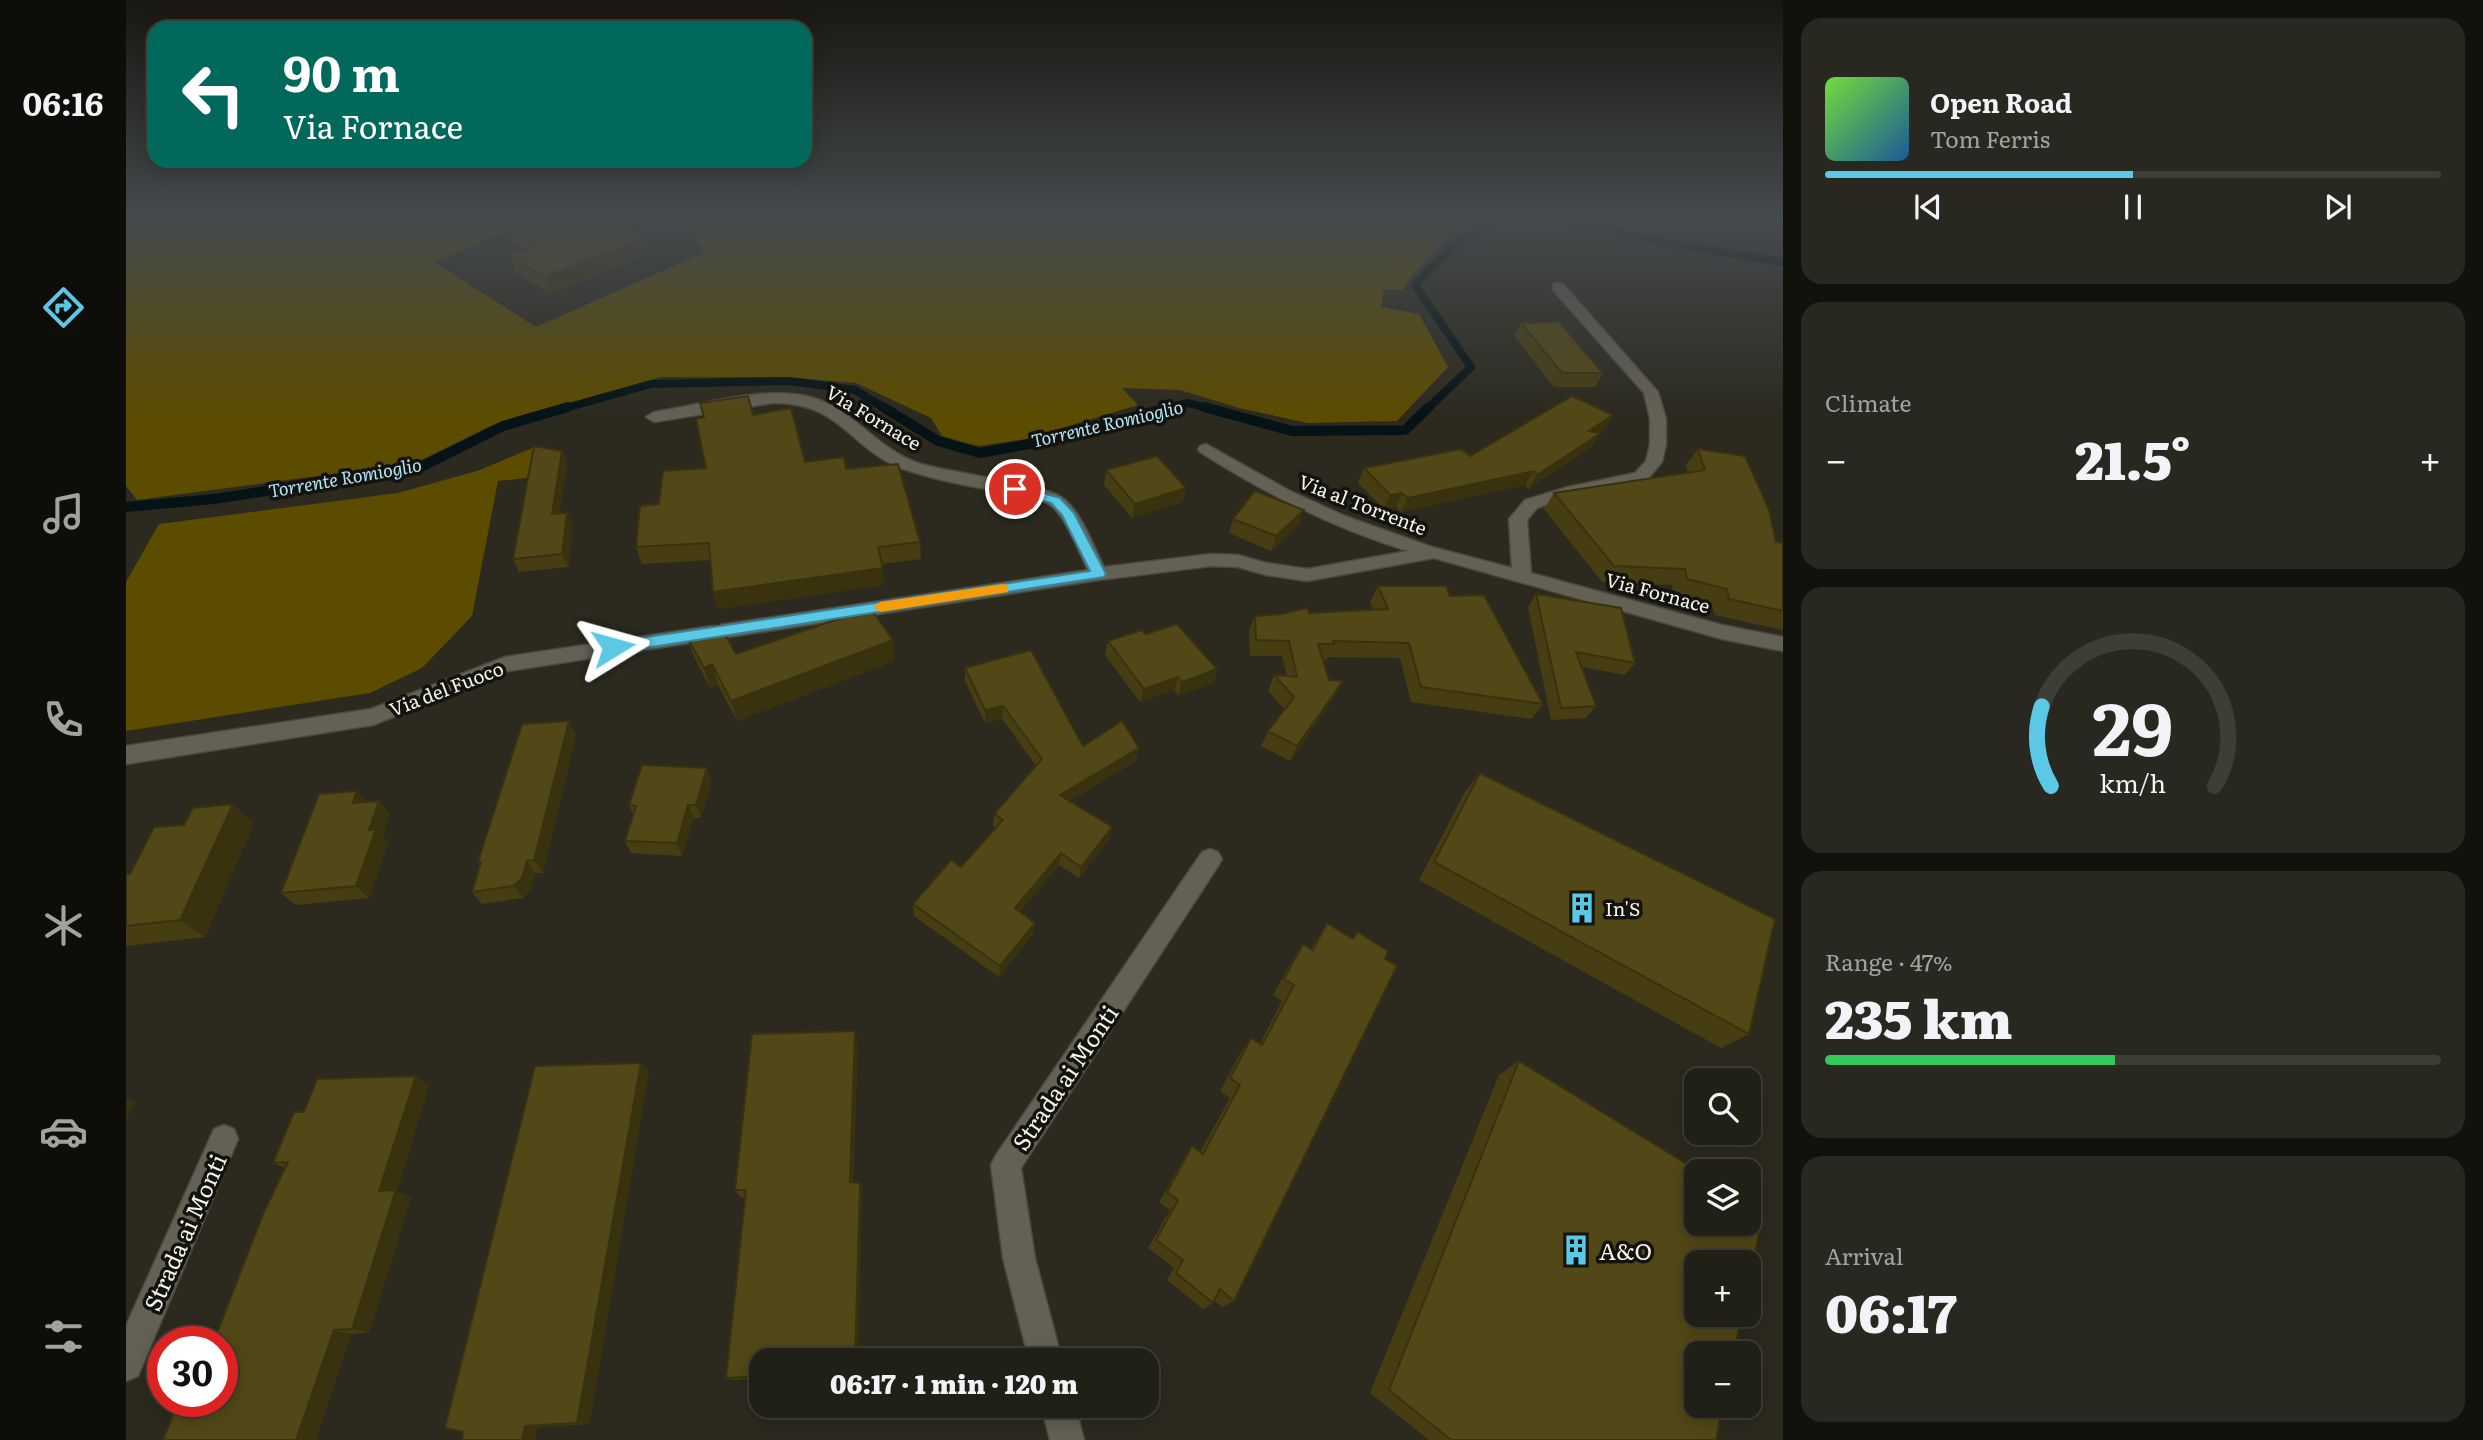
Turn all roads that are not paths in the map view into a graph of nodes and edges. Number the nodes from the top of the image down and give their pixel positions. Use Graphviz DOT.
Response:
graph roads {
  1 [pos="1558,287"];
  2 [pos="654,417"];
  3 [pos="1206,449"];
  4 [pos="1434,552"];
  5 [pos="1099,574"];
  6 [pos="1522,577"];
  7 [pos="1783,644"];
  8 [pos="126,755"];
  9 [pos="1210,859"];
  10 [pos="224,1139"];
  11 [pos="1043,1348"];
  12 [pos="126,1364"];
  13 [pos="1061,1418"];
  14 [pos="1067,1440"];
  1 -- 6 [label="street"];
  2 -- 5 [label="street, Via Fornace"];
  3 -- 4 [label="street, Via al Torrente"];
  4 -- 5 [label="street, Via Fornace"];
  4 -- 6 [label="street, Via Fornace"];
  5 -- 8 [label="street, Via del Fuoco"];
  6 -- 7 [label="street, Via Fornace"];
  9 -- 11 [label="street, Strada ai Monti"];
  10 -- 12 [label="street, Strada ai Monti"];
  13 -- 14 [label="street"];
}
